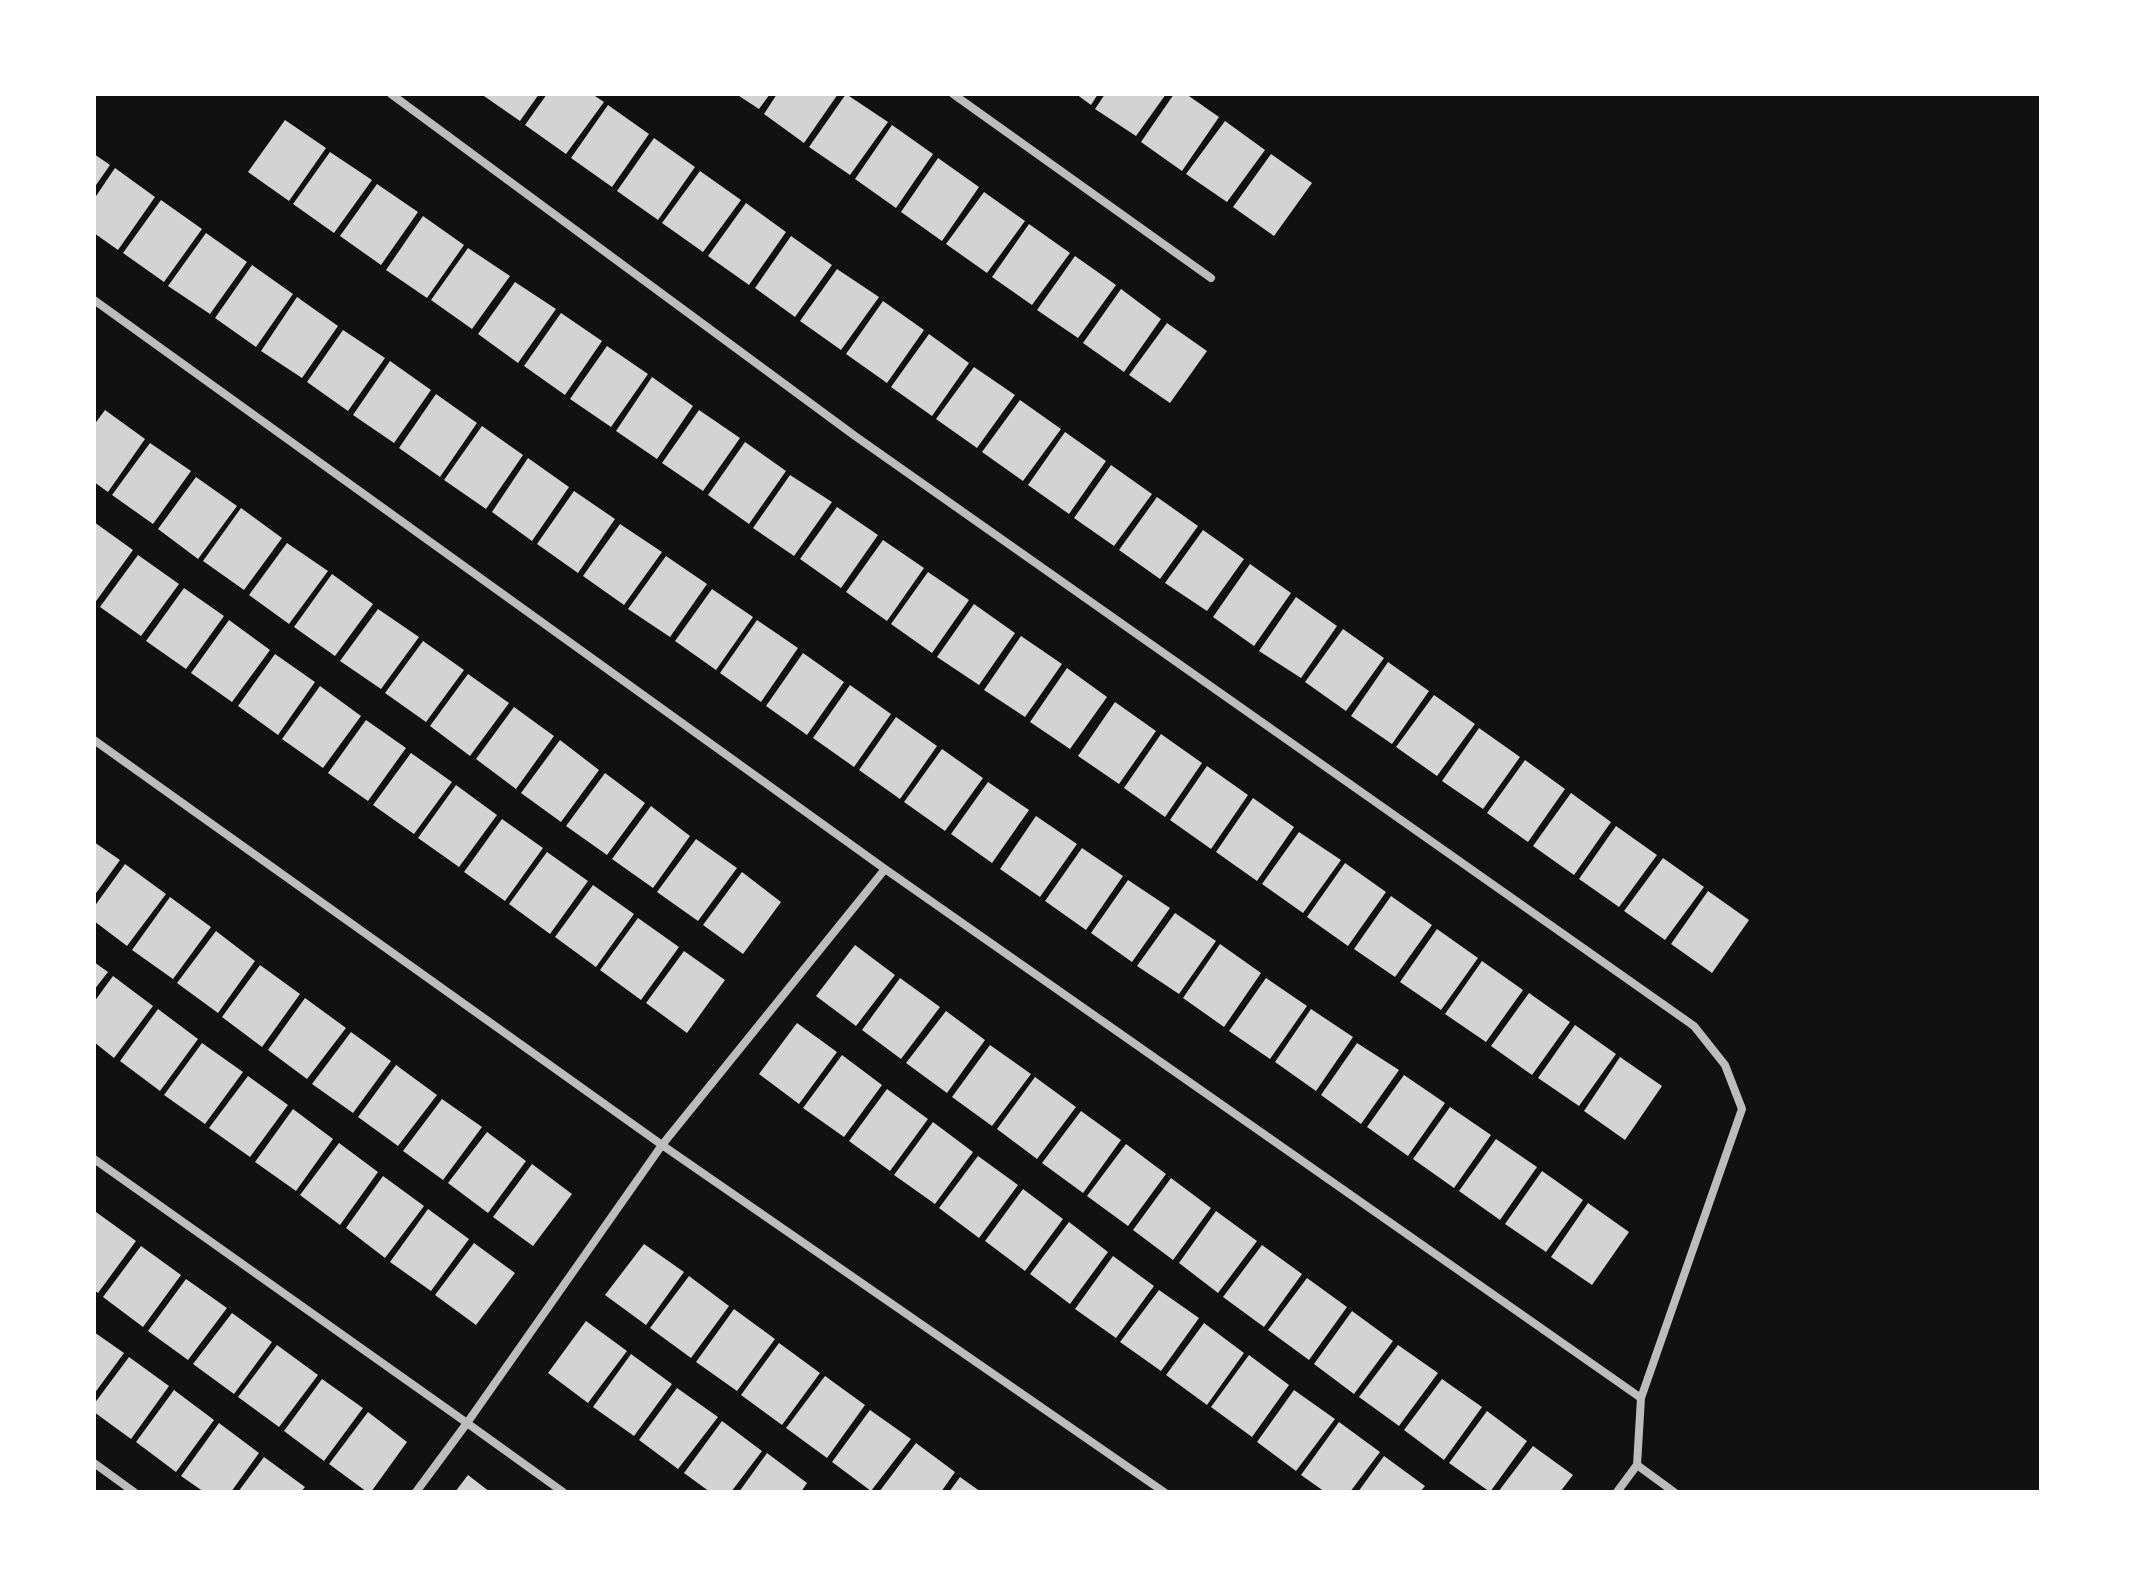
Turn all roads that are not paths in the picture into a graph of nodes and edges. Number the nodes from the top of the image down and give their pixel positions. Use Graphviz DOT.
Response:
graph roads {
  1 [pos="391,94"];
  2 [pos="953,94"];
  3 [pos="1211,278"];
  4 [pos="94,300"];
  5 [pos="94,740"];
  6 [pos="885,869"];
  7 [pos="662,1145"];
  8 [pos="94,1159"];
  9 [pos="1641,1398"];
  10 [pos="467,1423"];
  11 [pos="94,1463"];
  12 [pos="1637,1465"];
  13 [pos="134,1492"];
  14 [pos="416,1492"];
  15 [pos="563,1492"];
  16 [pos="1164,1492"];
  17 [pos="1617,1492"];
  18 [pos="1674,1492"];
  1 -- 9 [label="street"];
  2 -- 3 [label="street"];
  4 -- 6 [label="street"];
  5 -- 7 [label="street"];
  6 -- 7 [label="street"];
  6 -- 9 [label="street"];
  7 -- 10 [label="street"];
  7 -- 16 [label="street"];
  8 -- 10 [label="street"];
  9 -- 12 [label="street"];
  10 -- 14 [label="street"];
  10 -- 15 [label="street"];
  11 -- 13 [label="street"];
  12 -- 17 [label="street"];
  12 -- 18 [label="street"];
}
